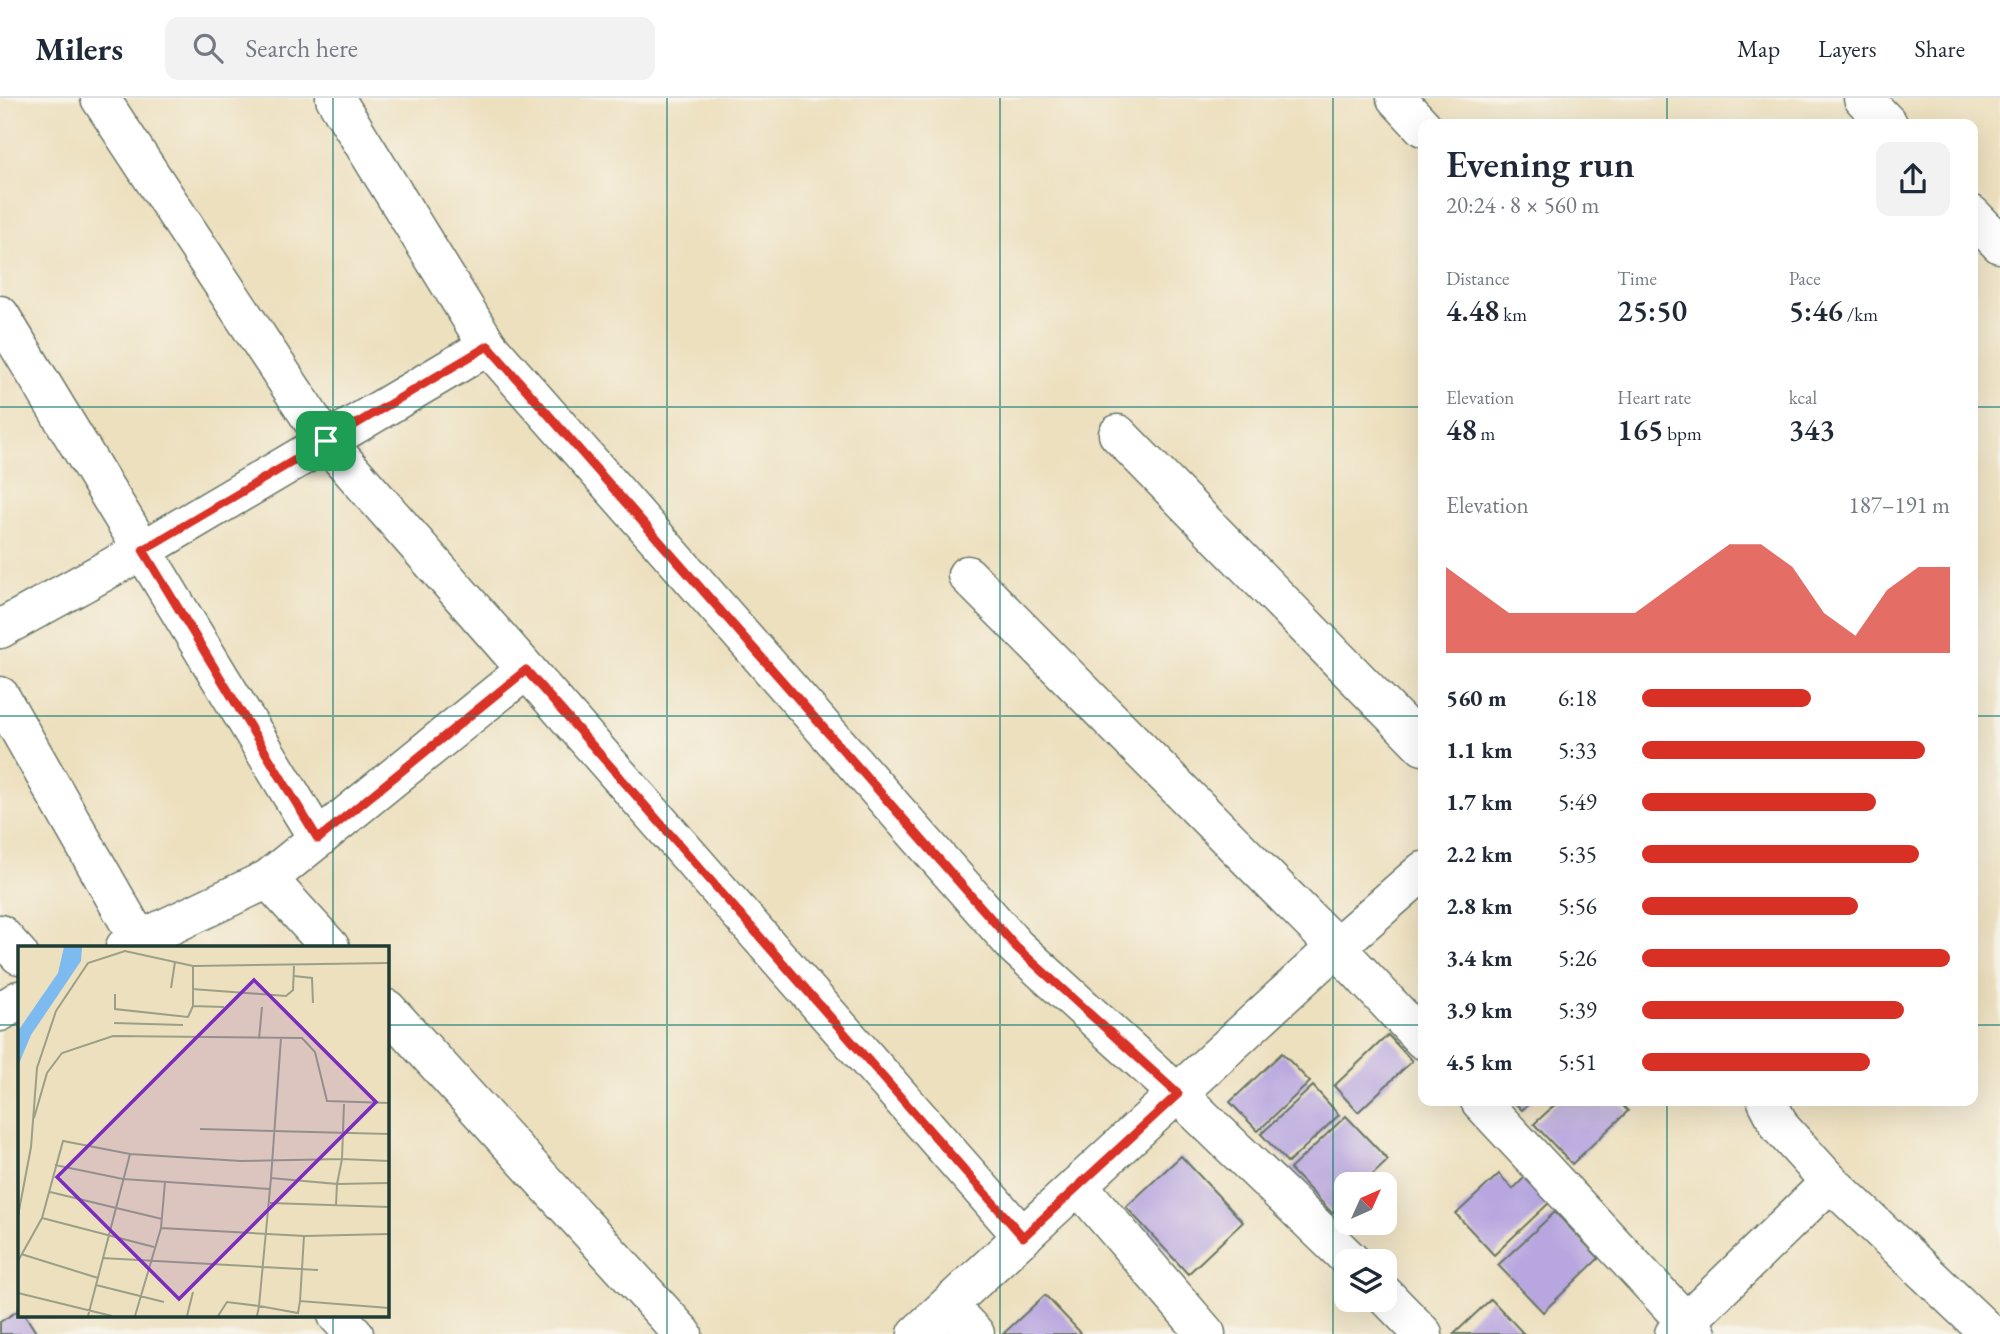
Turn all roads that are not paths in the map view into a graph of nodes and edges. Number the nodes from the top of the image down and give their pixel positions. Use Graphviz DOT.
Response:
graph roads {
  1 [pos="100,98"];
  2 [pos="335,98"];
  3 [pos="1396,98"];
  4 [pos="1863,98"];
  5 [pos="1883,119"];
  6 [pos="1418,122"];
  7 [pos="1978,221"];
  8 [pos="2000,244"];
  9 [pos="0,316"];
  10 [pos="488,346"];
  11 [pos="1118,433"];
  12 [pos="326,441"];
  13 [pos="143,550"];
  14 [pos="967,575"];
  15 [pos="0,629"];
  16 [pos="526,670"];
  17 [pos="0,696"];
  18 [pos="1418,741"];
  19 [pos="318,839"];
  20 [pos="1418,875"];
  21 [pos="268,879"];
  22 [pos="0,934"];
  23 [pos="132,944"];
  24 [pos="329,946"];
  25 [pos="1336,947"];
  26 [pos="18,954"];
  27 [pos="18,1001"];
  28 [pos="388,1010"];
  29 [pos="0,1012"];
  30 [pos="1418,1035"];
  31 [pos="1178,1094"];
  32 [pos="1484,1106"];
  33 [pos="1770,1106"];
  34 [pos="1830,1182"];
  35 [pos="1078,1185"];
  36 [pos="1023,1237"];
  37 [pos="1339,1249"];
  38 [pos="948,1306"];
  39 [pos="1397,1307"];
  40 [pos="338,1316"];
  41 [pos="1686,1330"];
  42 [pos="354,1334"];
  43 [pos="683,1334"];
  44 [pos="918,1334"];
  45 [pos="975,1334"];
  46 [pos="1206,1334"];
  47 [pos="1423,1334"];
  48 [pos="1990,1334"];
  1 -- 12 [label="street"];
  2 -- 10 [label="street"];
  3 -- 6 [label="street"];
  4 -- 5 [label="street"];
  7 -- 8 [label="street"];
  9 -- 13 [label="street"];
  10 -- 12 [label="street"];
  10 -- 31 [label="street"];
  11 -- 18 [label="street"];
  12 -- 13 [label="street"];
  12 -- 16 [label="street"];
  13 -- 15 [label="street"];
  13 -- 19 [label="street"];
  14 -- 25 [label="street"];
  16 -- 19 [label="street"];
  16 -- 36 [label="street"];
  17 -- 23 [label="street"];
  19 -- 21 [label="street"];
  20 -- 25 [label="street"];
  21 -- 23 [label="street"];
  21 -- 24 [label="street"];
  22 -- 26 [label="street"];
  25 -- 30 [label="street"];
  25 -- 31 [label="street"];
  27 -- 29 [label="street"];
  28 -- 43 [label="street"];
  31 -- 35 [label="street"];
  31 -- 37 [label="street"];
  32 -- 41 [label="street"];
  33 -- 34 [label="street"];
  34 -- 41 [label="street"];
  34 -- 48 [label="street"];
  35 -- 36 [label="street"];
  35 -- 46 [label="street"];
  36 -- 38 [label="street"];
  38 -- 44 [label="street"];
  38 -- 45 [label="street"];
  39 -- 47 [label="street"];
  40 -- 42 [label="street"];
}
